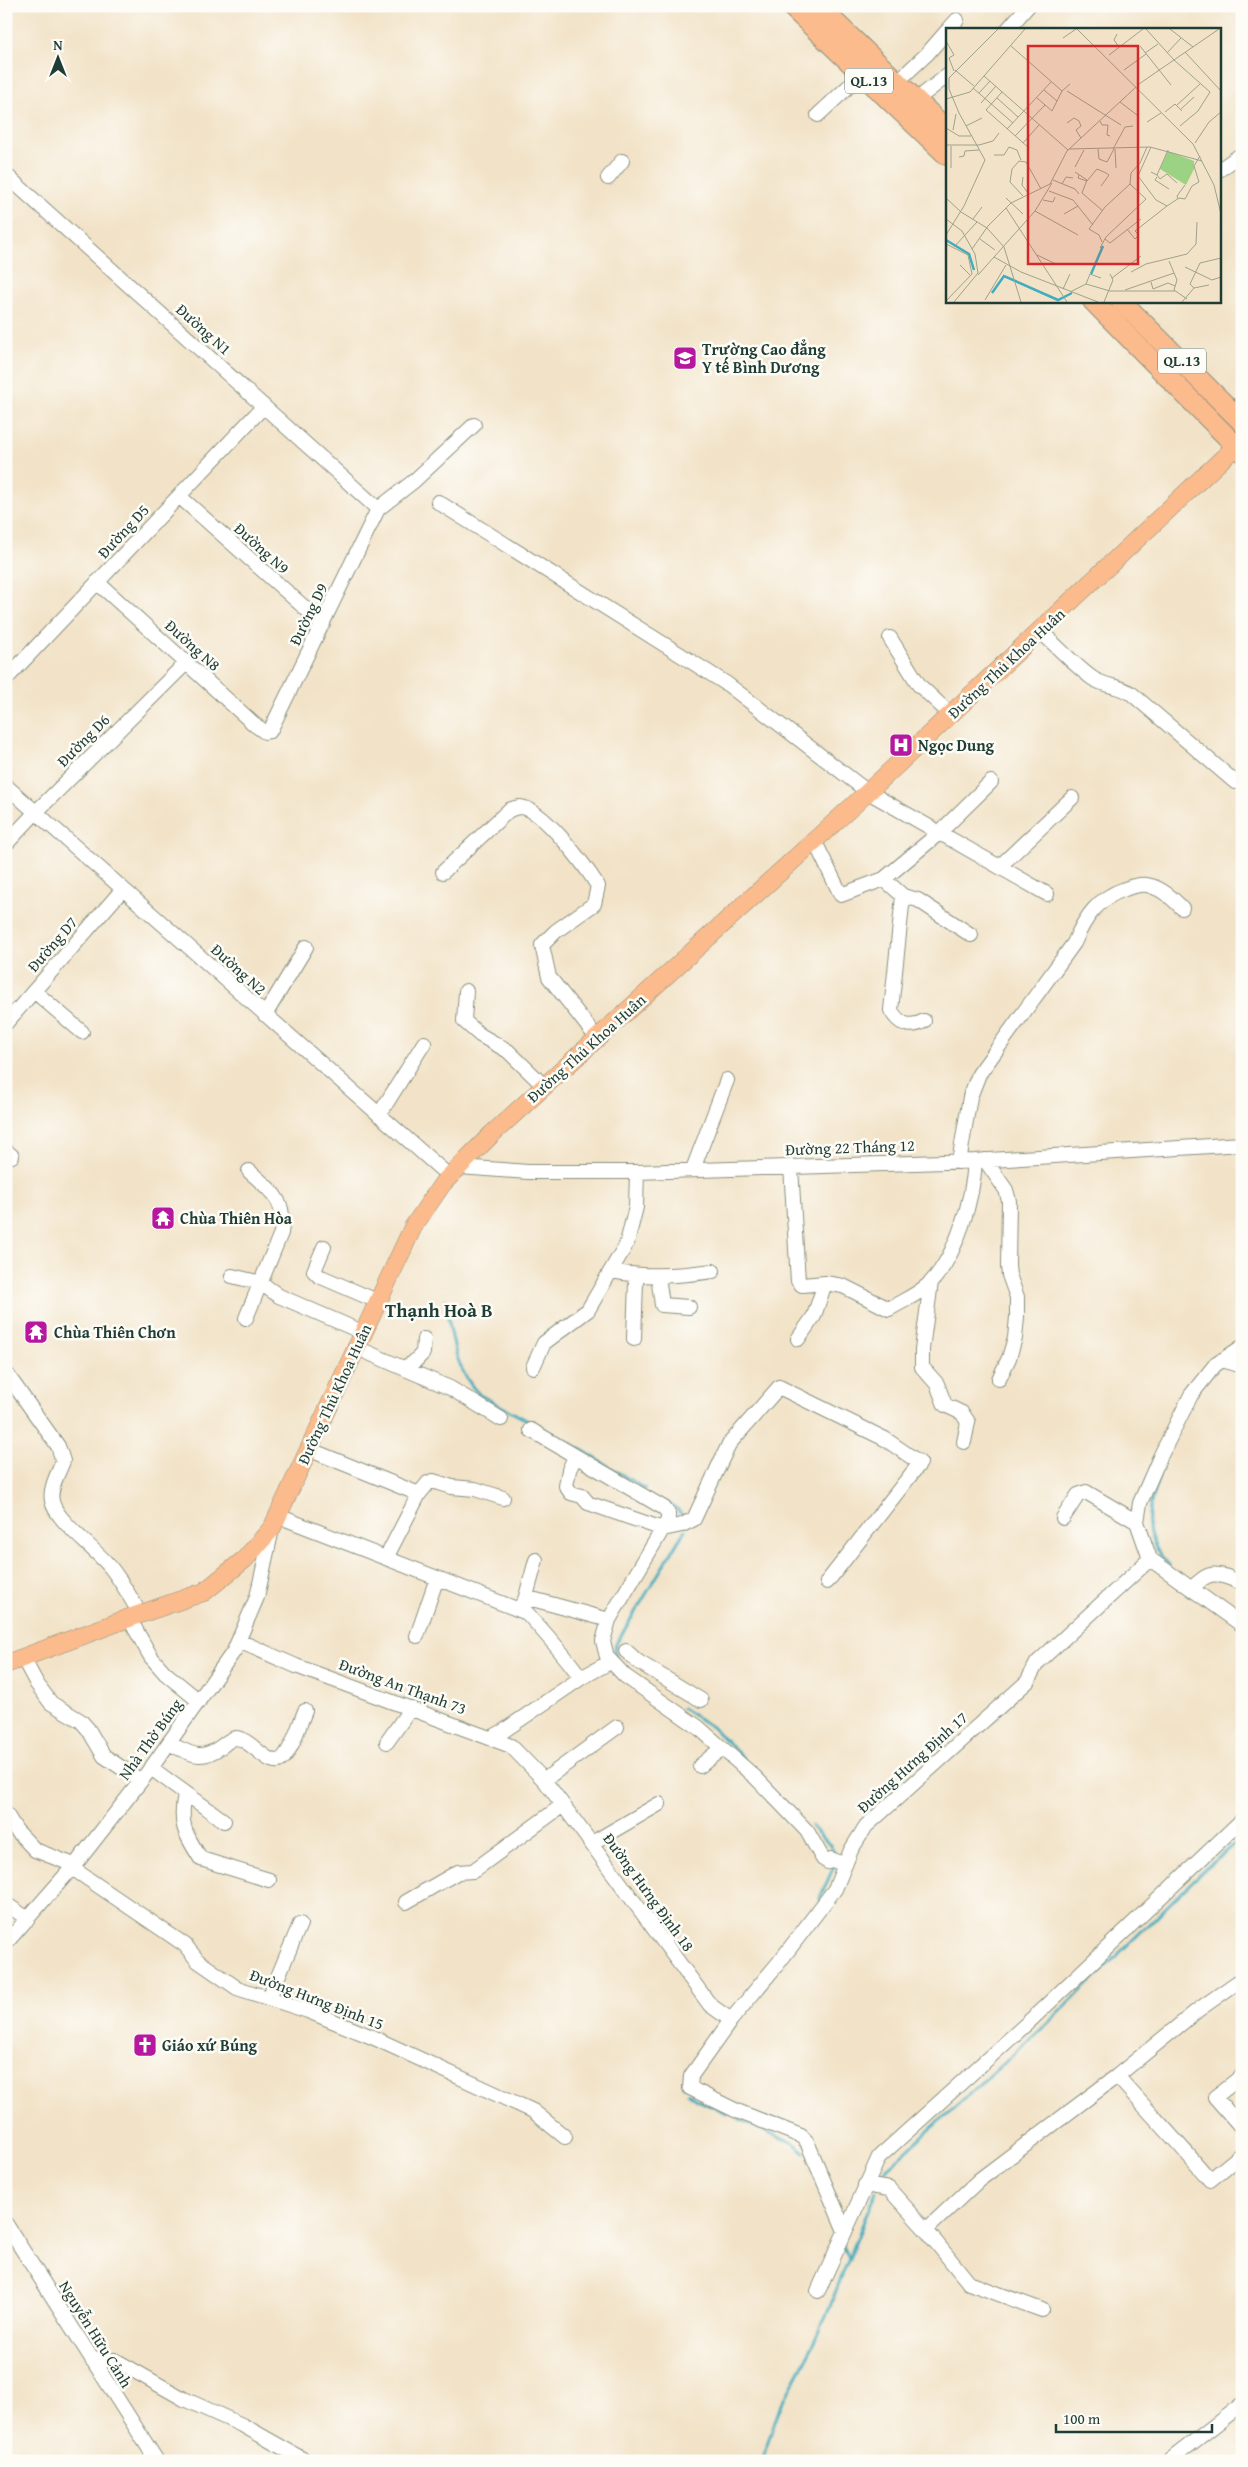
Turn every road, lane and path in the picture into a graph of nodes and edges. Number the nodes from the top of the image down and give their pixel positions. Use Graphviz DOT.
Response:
graph roads {
  1 [pos="791,6"];
  2 [pos="818,6"];
  3 [pos="1025,7"];
  4 [pos="1009,28"];
  5 [pos="946,32"];
  6 [pos="850,50"];
  7 [pos="862,74"];
  8 [pos="946,77"];
  9 [pos="897,82"];
  10 [pos="916,100"];
  11 [pos="818,115"];
  12 [pos="946,129"];
  13 [pos="946,154"];
  14 [pos="1242,154"];
  15 [pos="622,161"];
  16 [pos="1220,169"];
  17 [pos="6,175"];
  18 [pos="608,178"];
  19 [pos="1094,302"];
  20 [pos="1122,302"];
  21 [pos="264,406"];
  22 [pos="1242,422"];
  23 [pos="474,426"];
  24 [pos="1240,446"];
  25 [pos="179,496"];
  26 [pos="438,502"];
  27 [pos="378,509"];
  28 [pos="98,582"];
  29 [pos="322,624"];
  30 [pos="1040,631"];
  31 [pos="890,638"];
  32 [pos="186,663"];
  33 [pos="6,679"];
  34 [pos="950,714"];
  35 [pos="267,732"];
  36 [pos="991,782"];
  37 [pos="1235,782"];
  38 [pos="6,786"];
  39 [pos="868,792"];
  40 [pos="1072,798"];
  41 [pos="36,812"];
  42 [pos="939,833"];
  43 [pos="815,842"];
  44 [pos="6,844"];
  45 [pos="1000,866"];
  46 [pos="443,872"];
  47 [pos="884,879"];
  48 [pos="123,889"];
  49 [pos="1047,894"];
  50 [pos="903,896"];
  51 [pos="1182,908"];
  52 [pos="971,935"];
  53 [pos="306,947"];
  54 [pos="34,991"];
  55 [pos="466,991"];
  56 [pos="265,1015"];
  57 [pos="924,1021"];
  58 [pos="6,1023"];
  59 [pos="82,1032"];
  60 [pos="597,1038"];
  61 [pos="424,1044"];
  62 [pos="727,1080"];
  63 [pos="544,1086"];
  64 [pos="379,1115"];
  65 [pos="1242,1144"];
  66 [pos="980,1160"];
  67 [pos="959,1162"];
  68 [pos="791,1167"];
  69 [pos="693,1170"];
  70 [pos="249,1171"];
  71 [pos="455,1172"];
  72 [pos="638,1172"];
  73 [pos="324,1247"];
  74 [pos="611,1271"];
  75 [pos="713,1271"];
  76 [pos="633,1275"];
  77 [pos="232,1276"];
  78 [pos="658,1276"];
  79 [pos="931,1282"];
  80 [pos="261,1283"];
  81 [pos="825,1284"];
  82 [pos="377,1301"];
  83 [pos="689,1307"];
  84 [pos="246,1318"];
  85 [pos="359,1339"];
  86 [pos="634,1339"];
  87 [pos="798,1339"];
  88 [pos="424,1340"];
  89 [pos="1242,1346"];
  90 [pos="1222,1360"];
  91 [pos="1242,1366"];
  92 [pos="533,1367"];
  93 [pos="403,1368"];
  94 [pos="6,1373"];
  95 [pos="999,1379"];
  96 [pos="501,1419"];
  97 [pos="531,1430"];
  98 [pos="964,1442"];
  99 [pos="308,1449"];
  100 [pos="576,1457"];
  101 [pos="420,1494"];
  102 [pos="503,1498"];
  103 [pos="1062,1518"];
  104 [pos="275,1522"];
  105 [pos="1137,1522"];
  106 [pos="663,1529"];
  107 [pos="386,1558"];
  108 [pos="1150,1559"];
  109 [pos="536,1560"];
  110 [pos="437,1578"];
  111 [pos="827,1582"];
  112 [pos="1242,1583"];
  113 [pos="1196,1585"];
  114 [pos="522,1605"];
  115 [pos="134,1616"];
  116 [pos="608,1620"];
  117 [pos="1242,1625"];
  118 [pos="416,1636"];
  119 [pos="239,1641"];
  120 [pos="626,1652"];
  121 [pos="23,1658"];
  122 [pos="610,1662"];
  123 [pos="6,1664"];
  124 [pos="630,1670"];
  125 [pos="581,1678"];
  126 [pos="701,1700"];
  127 [pos="199,1701"];
  128 [pos="412,1708"];
  129 [pos="305,1711"];
  130 [pos="617,1727"];
  131 [pos="491,1738"];
  132 [pos="387,1742"];
  133 [pos="170,1744"];
  134 [pos="722,1748"];
  135 [pos="700,1766"];
  136 [pos="152,1768"];
  137 [pos="544,1780"];
  138 [pos="141,1781"];
  139 [pos="185,1792"];
  140 [pos="659,1804"];
  141 [pos="563,1805"];
  142 [pos="6,1814"];
  143 [pos="1242,1820"];
  144 [pos="224,1821"];
  145 [pos="592,1843"];
  146 [pos="845,1865"];
  147 [pos="73,1867"];
  148 [pos="269,1880"];
  149 [pos="406,1902"];
  150 [pos="6,1904"];
  151 [pos="28,1918"];
  152 [pos="300,1924"];
  153 [pos="6,1943"];
  154 [pos="1242,1979"];
  155 [pos="269,1998"];
  156 [pos="731,2020"];
  157 [pos="1117,2076"];
  158 [pos="1242,2076"];
  159 [pos="1242,2128"];
  160 [pos="565,2137"];
  161 [pos="1242,2154"];
  162 [pos="869,2186"];
  163 [pos="6,2224"];
  164 [pos="845,2230"];
  165 [pos="926,2230"];
  166 [pos="818,2291"];
  167 [pos="1042,2310"];
  168 [pos="92,2360"];
  169 [pos="1242,2404"];
  170 [pos="157,2461"];
  171 [pos="306,2461"];
  172 [pos="1168,2461"];
  1 -- 6 [label="highway, QL.13"];
  2 -- 6 [label="highway, QL.13"];
  3 -- 4 [label="street"];
  5 -- 9 [label="street"];
  6 -- 7 [label="highway, QL.13"];
  6 -- 9 [label="highway, QL.13"];
  7 -- 11 [label="street"];
  7 -- 13 [label="highway, QL.13"];
  8 -- 10 [label="street"];
  9 -- 10 [label="highway, QL.13"];
  10 -- 12 [label="highway, QL.13"];
  14 -- 16 [label="street"];
  15 -- 18 [label="street"];
  17 -- 21 [label="street, Đường N1"];
  19 -- 24 [label="highway, QL.13"];
  20 -- 22 [label="highway, QL.13"];
  21 -- 25 [label="street, Đường D5"];
  21 -- 27 [label="street, Đường N1"];
  23 -- 27 [label="street"];
  24 -- 30 [label="main road, Đường Thủ Khoa Huân"];
  25 -- 28 [label="street, Đường D5"];
  25 -- 29 [label="street, Đường N9"];
  26 -- 39 [label="street"];
  27 -- 29 [label="street, Đường D9"];
  28 -- 32 [label="street, Đường N8"];
  28 -- 33 [label="street, Đường D5"];
  29 -- 35 [label="street, Đường D9"];
  30 -- 34 [label="main road, Đường Thủ Khoa Huân"];
  30 -- 37 [label="street"];
  31 -- 34 [label="street"];
  32 -- 35 [label="street, Đường N8"];
  32 -- 41 [label="street, Đường D6"];
  34 -- 39 [label="main road, Đường Thủ Khoa Huân"];
  36 -- 42 [label="street"];
  38 -- 41 [label="street, Đường N2"];
  39 -- 42 [label="street"];
  39 -- 43 [label="main road, Đường Thủ Khoa Huân"];
  40 -- 45 [label="street"];
  41 -- 44 [label="street, Đường D6"];
  41 -- 48 [label="street, Đường N2"];
  42 -- 45 [label="street"];
  42 -- 47 [label="street"];
  43 -- 47 [label="street"];
  43 -- 60 [label="main road, Đường Thủ Khoa Huân"];
  45 -- 49 [label="street"];
  46 -- 60 [label="street"];
  47 -- 50 [label="street"];
  48 -- 54 [label="street, Đường D7"];
  48 -- 56 [label="street, Đường N2"];
  50 -- 52 [label="street"];
  50 -- 57 [label="street"];
  51 -- 67 [label="street"];
  53 -- 56 [label="street"];
  54 -- 58 [label="street, Đường D7"];
  54 -- 59 [label="street"];
  55 -- 63 [label="street"];
  56 -- 64 [label="street, Đường N2"];
  60 -- 63 [label="main road, Đường Thủ Khoa Huân"];
  61 -- 64 [label="street"];
  62 -- 69 [label="street"];
  63 -- 71 [label="main road, Đường Thủ Khoa Huân"];
  64 -- 71 [label="street, Đường N2"];
  65 -- 66 [label="street, Đường 22 Tháng 12"];
  66 -- 67 [label="street, Đường 22 Tháng 12"];
  66 -- 79 [label="street"];
  66 -- 95 [label="street"];
  67 -- 68 [label="street, Đường 22 Tháng 12"];
  68 -- 69 [label="street, Đường 22 Tháng 12"];
  68 -- 81 [label="street"];
  69 -- 72 [label="street, Đường 22 Tháng 12"];
  70 -- 80 [label="street"];
  71 -- 72 [label="street, Đường 22 Tháng 12"];
  71 -- 82 [label="main road, Đường Thủ Khoa Huân"];
  72 -- 74 [label="street"];
  73 -- 82 [label="street"];
  74 -- 76 [label="street"];
  74 -- 92 [label="street"];
  75 -- 78 [label="street"];
  76 -- 78 [label="street"];
  76 -- 86 [label="street"];
  77 -- 80 [label="street"];
  78 -- 83 [label="street"];
  79 -- 81 [label="street"];
  79 -- 98 [label="street"];
  80 -- 84 [label="street"];
  80 -- 85 [label="street"];
  81 -- 87 [label="street"];
  82 -- 85 [label="main road, Đường Thủ Khoa Huân"];
  85 -- 93 [label="street"];
  85 -- 99 [label="main road, Đường Thủ Khoa Huân"];
  88 -- 93 [label="street"];
  89 -- 90 [label="street"];
  90 -- 91 [label="street"];
  90 -- 105 [label="street"];
  93 -- 96 [label="street"];
  94 -- 115 [label="street"];
  97 -- 100 [label="street"];
  99 -- 101 [label="street"];
  99 -- 104 [label="main road, Đường Thủ Khoa Huân"];
  100 -- 106 [label="street"];
  100 -- 106 [label="street"];
  101 -- 102 [label="street"];
  101 -- 107 [label="street"];
  103 -- 105 [label="street"];
  104 -- 107 [label="street"];
  104 -- 115 [label="main road, Đường Thủ Khoa Huân"];
  104 -- 119 [label="street, Nhà Thờ Búng"];
  105 -- 108 [label="street"];
  106 -- 111 [label="street"];
  106 -- 116 [label="street"];
  107 -- 110 [label="street"];
  108 -- 113 [label="street"];
  108 -- 146 [label="street, Đường Hưng Định 17"];
  109 -- 114 [label="street"];
  110 -- 114 [label="street"];
  110 -- 118 [label="street"];
  112 -- 113 [label="street"];
  113 -- 117 [label="street"];
  114 -- 116 [label="street"];
  114 -- 125 [label="street"];
  115 -- 121 [label="main road, Đường Thủ Khoa Huân"];
  115 -- 127 [label="street"];
  116 -- 122 [label="street"];
  119 -- 127 [label="street, Nhà Thờ Búng"];
  119 -- 128 [label="street, Đường An Thạnh 73"];
  120 -- 124 [label="street"];
  121 -- 123 [label="main road, Đường Thủ Khoa Huân"];
  121 -- 138 [label="street"];
  122 -- 124 [label="street"];
  122 -- 125 [label="street"];
  124 -- 126 [label="street"];
  124 -- 134 [label="street"];
  125 -- 131 [label="street"];
  127 -- 133 [label="street, Nhà Thờ Búng"];
  128 -- 131 [label="street, Đường An Thạnh 73"];
  128 -- 132 [label="street"];
  129 -- 133 [label="street"];
  130 -- 137 [label="street"];
  131 -- 137 [label="street, Đường An Thạnh 73"];
  133 -- 136 [label="street, Nhà Thờ Búng"];
  134 -- 135 [label="street"];
  134 -- 146 [label="street"];
  136 -- 138 [label="street, Nhà Thờ Búng"];
  136 -- 139 [label="street"];
  137 -- 141 [label="street, Đường Hưng Định 18"];
  138 -- 147 [label="street, Nhà Thờ Búng"];
  139 -- 144 [label="street"];
  139 -- 148 [label="street"];
  140 -- 145 [label="street"];
  141 -- 145 [label="street, Đường Hưng Định 18"];
  141 -- 149 [label="street"];
  142 -- 147 [label="street, Đường Hưng Định 15"];
  143 -- 162 [label="street"];
  145 -- 156 [label="street, Đường Hưng Định 18"];
  146 -- 156 [label="street, Đường Hưng Định 17"];
  147 -- 151 [label="street, Nhà Thờ Búng"];
  147 -- 155 [label="street, Đường Hưng Định 15"];
  150 -- 151 [label="street"];
  151 -- 153 [label="street, Nhà Thờ Búng"];
  152 -- 155 [label="street"];
  154 -- 157 [label="street"];
  155 -- 160 [label="street, Đường Hưng Định 15"];
  156 -- 164 [label="street, Đường Hưng Định 17"];
  157 -- 161 [label="street"];
  157 -- 165 [label="street"];
  158 -- 159 [label="street"];
  162 -- 164 [label="street"];
  162 -- 165 [label="street"];
  163 -- 168 [label="street, Nguyễn Hữu Cảnh"];
  164 -- 166 [label="street"];
  165 -- 167 [label="street"];
  168 -- 170 [label="street, Nguyễn Hữu Cảnh"];
  168 -- 171 [label="street"];
  169 -- 172 [label="street"];
}
